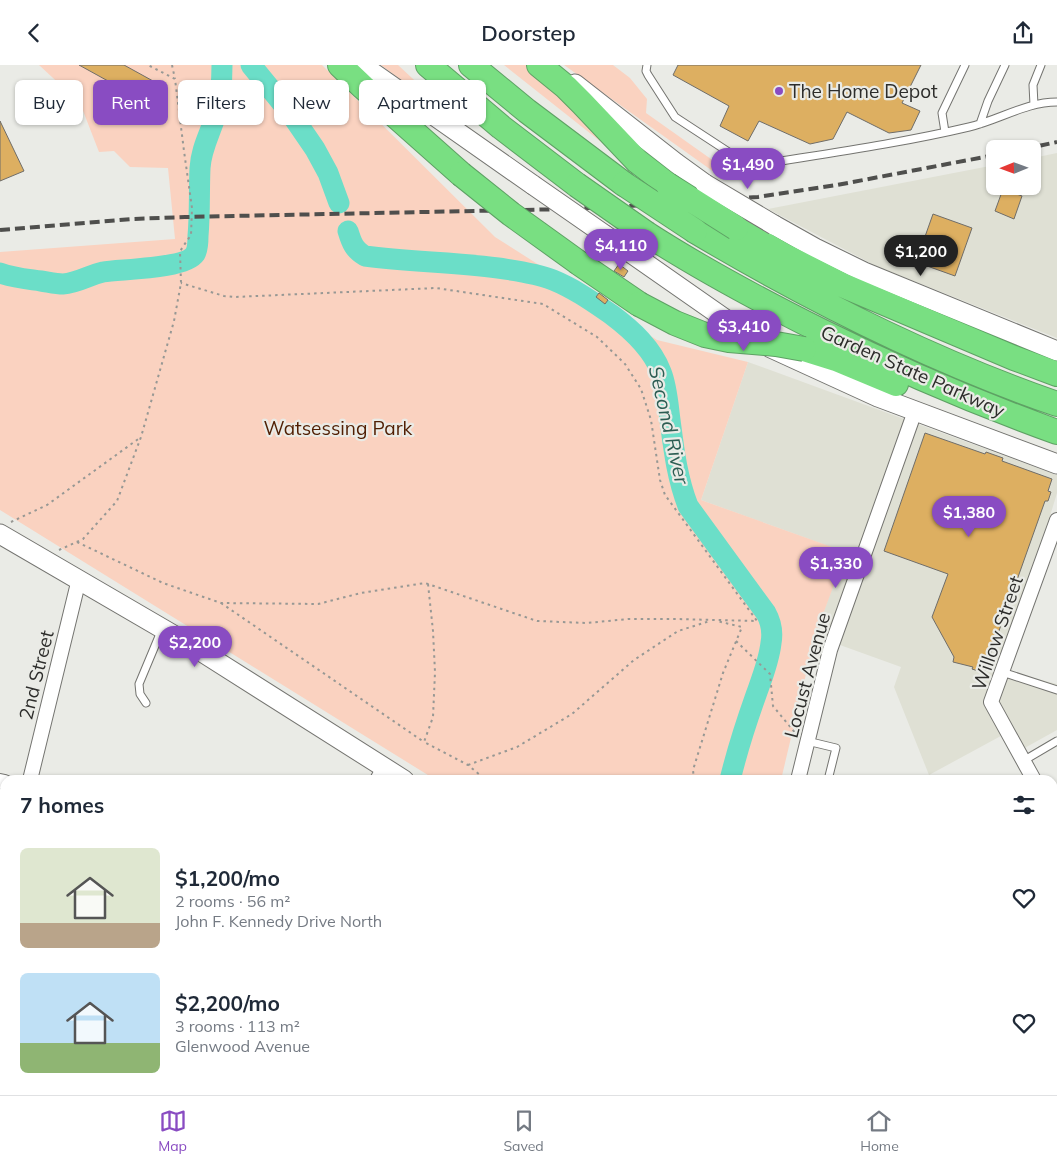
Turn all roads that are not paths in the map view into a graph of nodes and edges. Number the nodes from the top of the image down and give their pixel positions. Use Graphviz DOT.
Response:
graph roads {
  1 [pos="340,65"];
  2 [pos="362,65"];
  3 [pos="428,65"];
  4 [pos="471,65"];
  5 [pos="539,65"];
  6 [pos="548,65"];
  7 [pos="647,65"];
  8 [pos="965,65"];
  9 [pos="1005,65"];
  10 [pos="1041,65"];
  11 [pos="1057,102"];
  12 [pos="1034,105"];
  13 [pos="980,124"];
  14 [pos="945,132"];
  15 [pos="1057,351"];
  16 [pos="1057,374"];
  17 [pos="1057,404"];
  18 [pos="915,411"];
  19 [pos="1057,432"];
  20 [pos="1057,439"];
  21 [pos="1057,464"];
  22 [pos="1057,520"];
  23 [pos="5,528"];
  24 [pos="79,579"];
  25 [pos="162,629"];
  26 [pos="1002,672"];
  27 [pos="1057,690"];
  28 [pos="146,703"];
  29 [pos="1057,741"];
  30 [pos="807,744"];
  31 [pos="1023,761"];
  32 [pos="381,774"];
  33 [pos="31,775"];
  34 [pos="799,775"];
  35 [pos="829,775"];
  36 [pos="1031,775"];
  1 -- 20 [label="highway, bridge"];
  2 -- 18 [label="main road, bridge"];
  3 -- 19 [label="highway, Garden State Parkway, bridge"];
  4 -- 17 [label="highway, Garden State Parkway, bridge"];
  5 -- 16 [label="highway, bridge"];
  6 -- 15 [label="main road, bridge"];
  7 -- 14 [label="lane"];
  8 -- 14 [label="lane"];
  9 -- 13 [label="lane"];
  10 -- 12 [label="lane"];
  11 -- 12 [label="lane"];
  12 -- 13 [label="lane"];
  13 -- 14 [label="lane"];
  18 -- 21 [label="main road"];
  18 -- 30 [label="street, Locust Avenue"];
  22 -- 26 [label="street, Willow Street"];
  23 -- 24 [label="main road"];
  24 -- 25 [label="main road"];
  24 -- 33 [label="street, 2nd Street"];
  25 -- 28 [label="lane"];
  25 -- 32 [label="main road"];
  26 -- 27 [label="lane"];
  26 -- 31 [label="street, Willow Street"];
  29 -- 31 [label="lane"];
  30 -- 34 [label="street, Locust Avenue"];
  30 -- 35 [label="lane"];
  31 -- 36 [label="street, Willow Street"];
}
